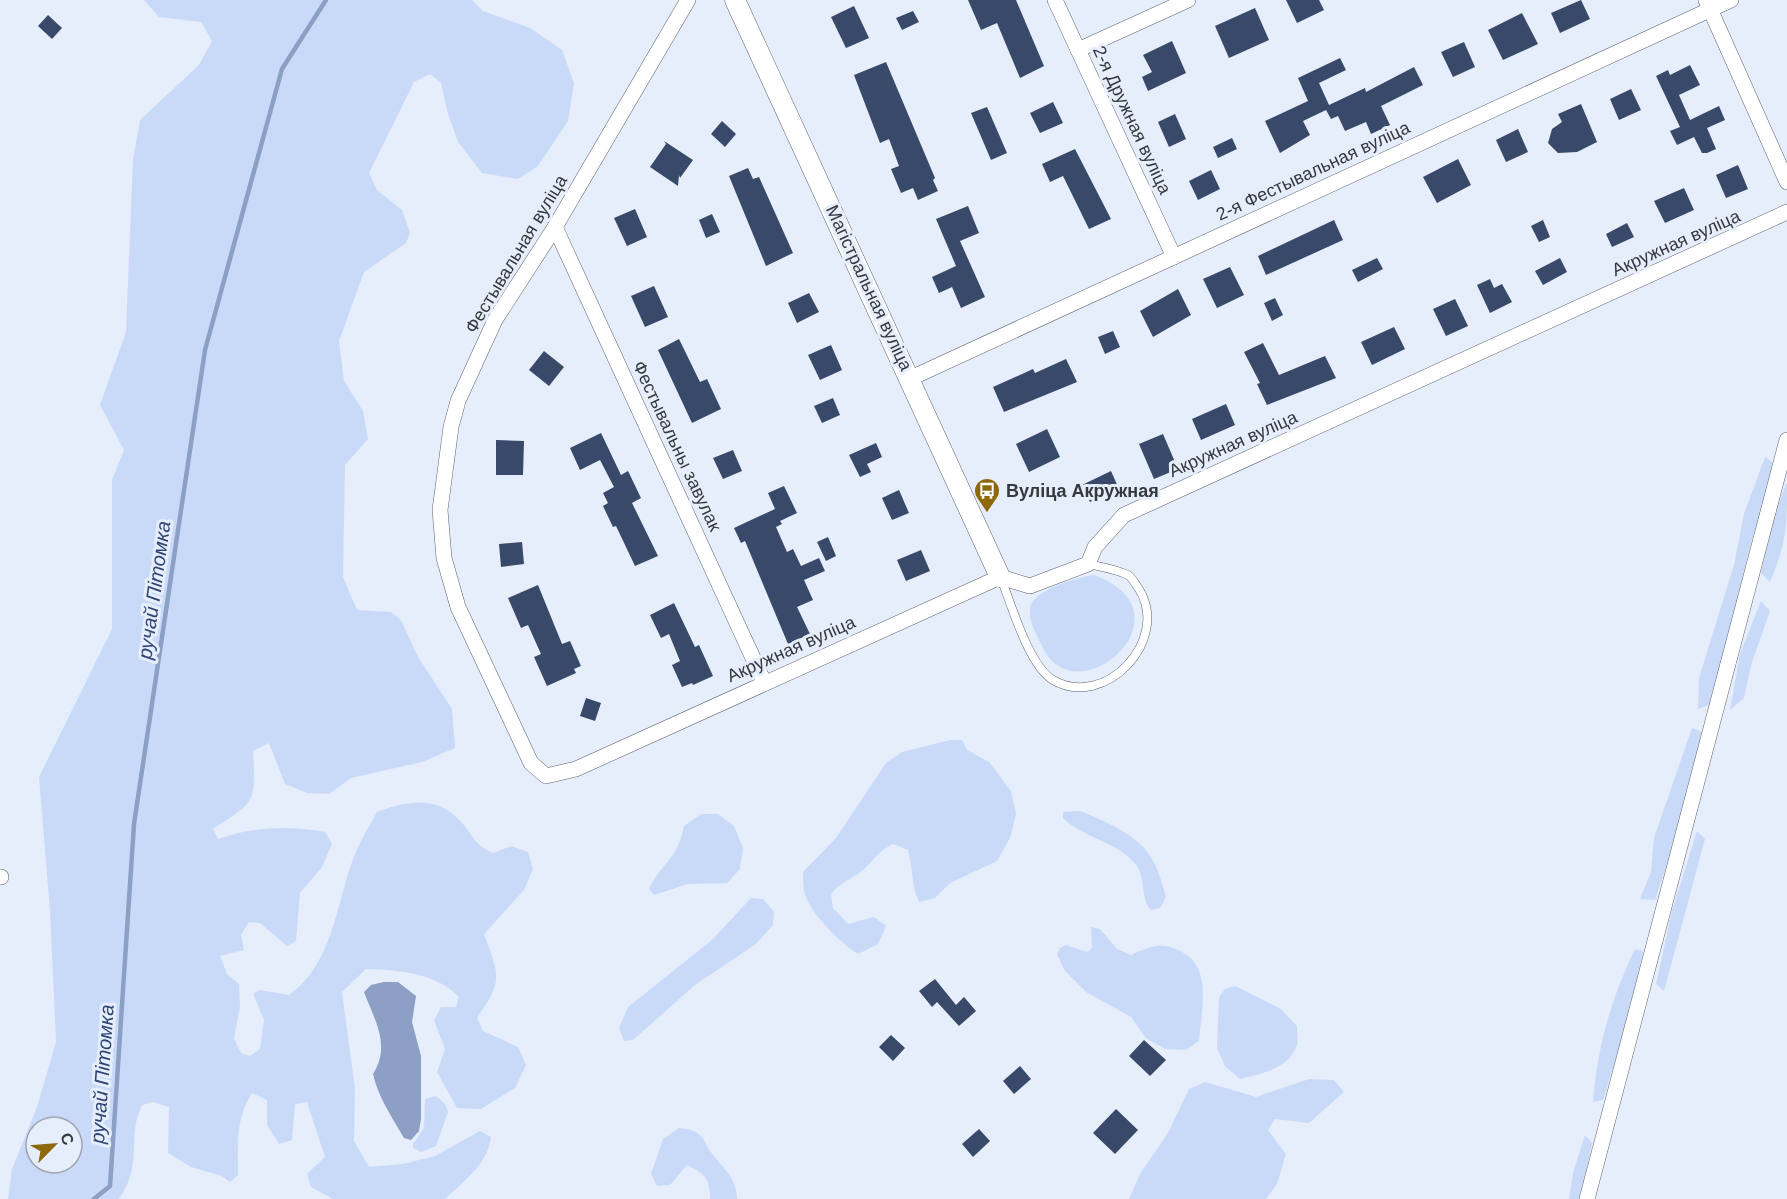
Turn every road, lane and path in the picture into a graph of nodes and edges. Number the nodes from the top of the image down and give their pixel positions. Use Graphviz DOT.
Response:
graph roads {
  1 [pos="688,0"];
  2 [pos="735,0"];
  3 [pos="1055,0"];
  4 [pos="1188,0"];
  5 [pos="1731,0"];
  6 [pos="1709,5"];
  7 [pos="1078,50"];
  8 [pos="1787,182"];
  9 [pos="1787,212"];
  10 [pos="555,226"];
  11 [pos="1174,257"];
  12 [pos="911,378"];
  13 [pos="1787,440"];
  14 [pos="1088,564"];
  15 [pos="1000,577"];
  16 [pos="764,682"];
  17 [pos="546,776"];
  18 [pos="1587,1199"];
  1 -- 10 [label="street, Фестывальная вуліца"];
  2 -- 12 [label="street, Магістральная вуліца"];
  3 -- 7 [label="street, 2-я Дружная вуліца"];
  4 -- 7 [label="street"];
  5 -- 6 [label="street, 2-я Фестывальная вуліца"];
  6 -- 8 [label="street"];
  6 -- 11 [label="street, 2-я Фестывальная вуліца"];
  7 -- 11 [label="street, 2-я Дружная вуліца"];
  9 -- 14 [label="street, Акружная вуліца"];
  10 -- 16 [label="street, Фестывальны завулак"];
  10 -- 17 [label="street, Фестывальная вуліца"];
  11 -- 12 [label="street, 2-я Фестывальная вуліца"];
  12 -- 15 [label="street, Магістральная вуліца"];
  13 -- 18 [label="street"];
  14 -- 15 [label="street"];
  14 -- 15 [label="lane"];
  15 -- 16 [label="street, Акружная вуліца"];
  16 -- 17 [label="street, Акружная вуліца"];
}
